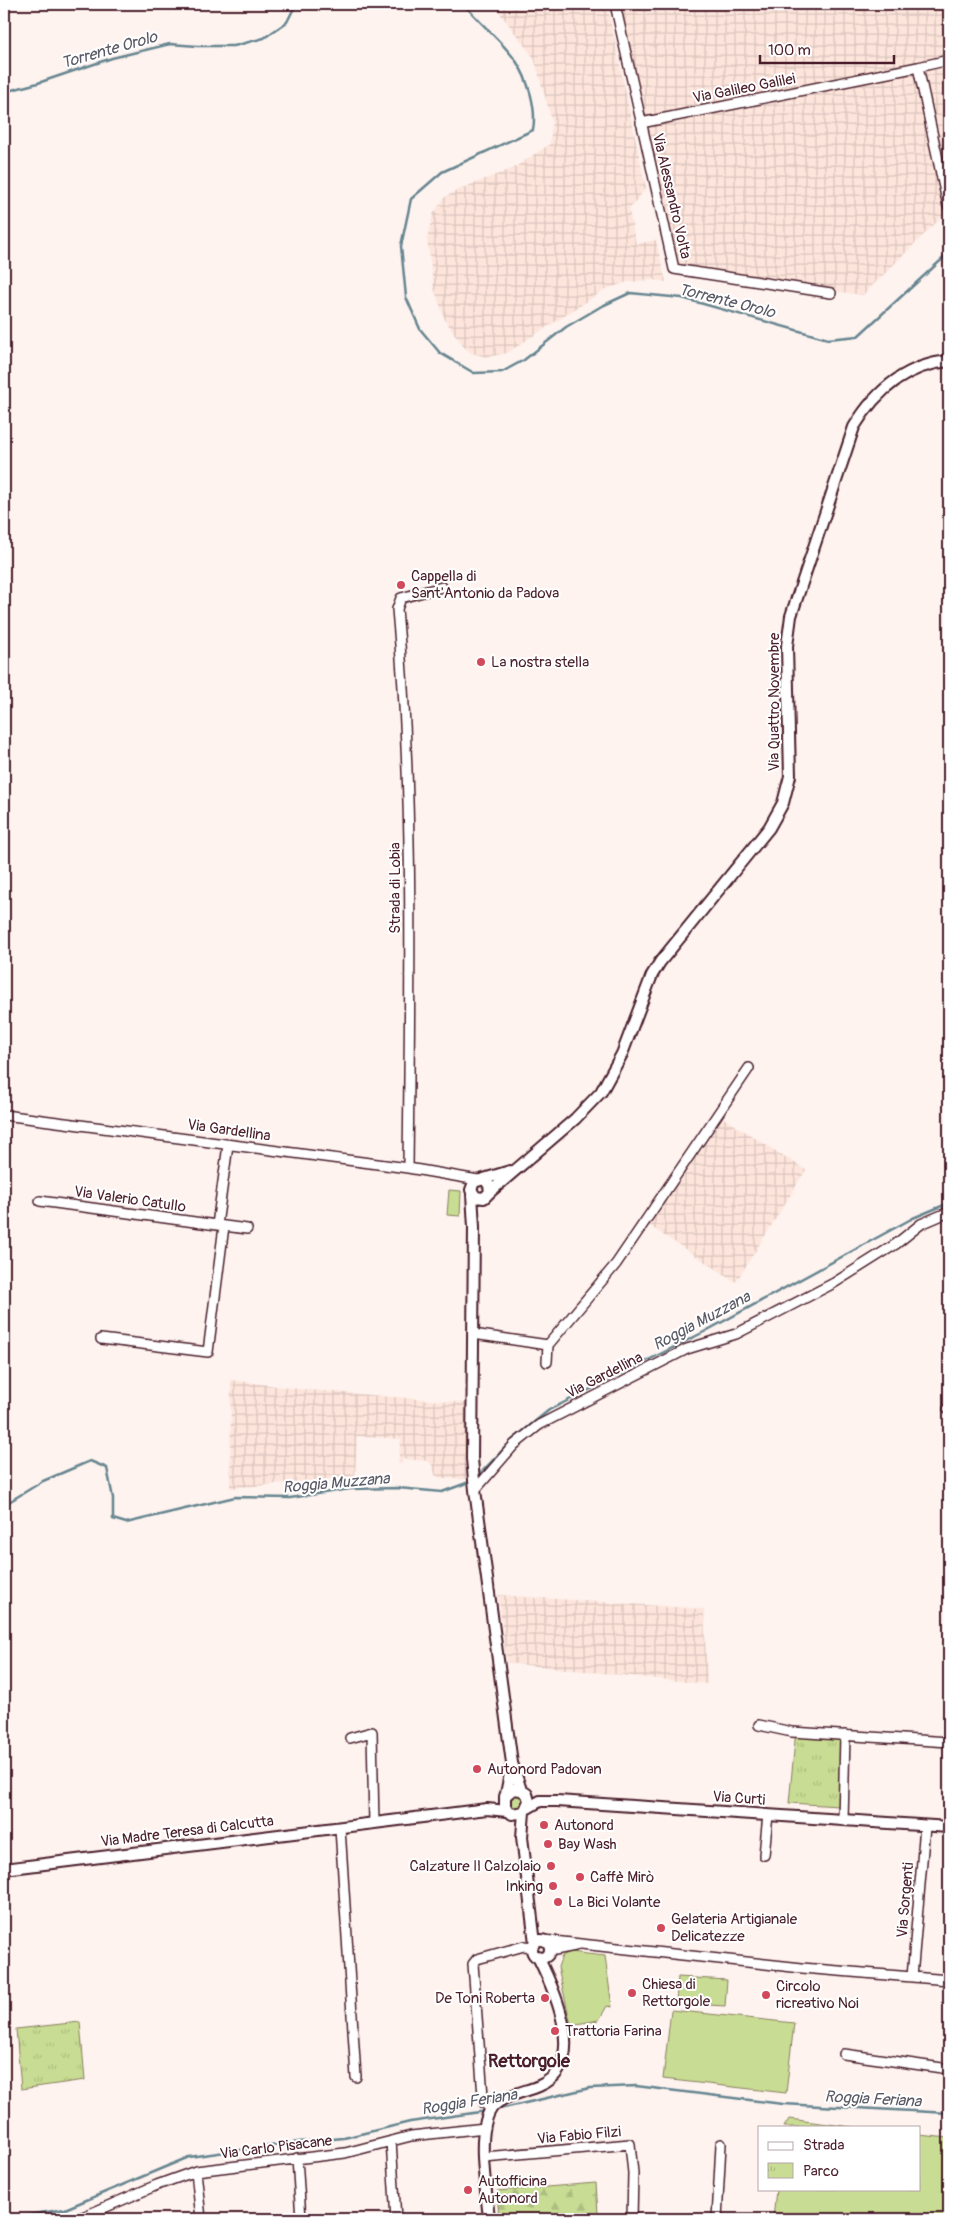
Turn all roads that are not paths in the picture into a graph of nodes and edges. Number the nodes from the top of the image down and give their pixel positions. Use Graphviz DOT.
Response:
graph roads {
  1 [pos="615,4"];
  2 [pos="949,60"];
  3 [pos="918,67"];
  4 [pos="641,123"];
  5 [pos="948,206"];
  6 [pos="831,293"];
  7 [pos="949,361"];
  8 [pos="442,587"];
  9 [pos="749,1068"];
  10 [pos="4,1115"];
  11 [pos="228,1145"];
  12 [pos="520,1167"];
  13 [pos="408,1168"];
  14 [pos="450,1174"];
  15 [pos="481,1180"];
  16 [pos="472,1192"];
  17 [pos="489,1194"];
  18 [pos="40,1201"];
  19 [pos="949,1212"];
  20 [pos="221,1226"];
  21 [pos="474,1226"];
  22 [pos="247,1229"];
  23 [pos="473,1334"];
  24 [pos="101,1338"];
  25 [pos="548,1345"];
  26 [pos="547,1362"];
  27 [pos="474,1485"];
  28 [pos="759,1725"];
  29 [pos="845,1735"];
  30 [pos="350,1738"];
  31 [pos="949,1742"];
  32 [pos="512,1763"];
  33 [pos="521,1790"];
  34 [pos="505,1795"];
  35 [pos="486,1809"];
  36 [pos="526,1810"];
  37 [pos="508,1812"];
  38 [pos="768,1815"];
  39 [pos="843,1821"];
  40 [pos="374,1823"];
  41 [pos="924,1826"];
  42 [pos="949,1827"];
  43 [pos="340,1828"];
  44 [pos="522,1837"];
  45 [pos="764,1855"];
  46 [pos="4,1869"];
  47 [pos="539,1943"];
  48 [pos="585,1944"];
  49 [pos="545,1954"];
  50 [pos="912,1976"];
  51 [pos="949,1980"];
  52 [pos="844,2054"];
  53 [pos="949,2069"];
  54 [pos="356,2077"];
  55 [pos="491,2109"];
  56 [pos="486,2125"];
  57 [pos="390,2141"];
  58 [pos="721,2144"];
  59 [pos="484,2157"];
  60 [pos="297,2158"];
  61 [pos="196,2171"];
  62 [pos="94,2216"];
  63 [pos="78,2219"];
  64 [pos="201,2219"];
  65 [pos="301,2219"];
  66 [pos="396,2219"];
  67 [pos="489,2219"];
  68 [pos="632,2219"];
  69 [pos="717,2219"];
  1 -- 4 [label="street, Via Alessandro Volta"];
  2 -- 3 [label="street, Via Galileo Galilei"];
  3 -- 4 [label="street, Via Galileo Galilei"];
  3 -- 5 [label="street"];
  4 -- 6 [label="street, Via Alessandro Volta"];
  7 -- 12 [label="street, Via Quattro Novembre"];
  8 -- 13 [label="street, Strada di Lobia"];
  9 -- 25 [label="street"];
  10 -- 11 [label="street, Via Gardellina"];
  11 -- 13 [label="street, Via Gardellina"];
  11 -- 20 [label="street"];
  12 -- 15 [label="street, Via Quattro Novembre"];
  12 -- 17 [label="street, Via Quattro Novembre"];
  13 -- 14 [label="street, Via Gardellina"];
  14 -- 15 [label="street, Via Gardellina"];
  14 -- 16 [label="street, Via Gardellina"];
  15 -- 16 [label="street"];
  15 -- 17 [label="street"];
  16 -- 17 [label="street"];
  16 -- 21 [label="street"];
  17 -- 21 [label="street"];
  18 -- 20 [label="street, Via Valerio Catullo"];
  19 -- 27 [label="street, Via Gardellina"];
  20 -- 22 [label="street, Via Valerio Catullo"];
  20 -- 24 [label="street"];
  21 -- 23 [label="street"];
  23 -- 25 [label="street"];
  23 -- 27 [label="street"];
  25 -- 26 [label="street"];
  27 -- 32 [label="street"];
  28 -- 29 [label="street"];
  29 -- 31 [label="street"];
  29 -- 39 [label="street"];
  30 -- 40 [label="street"];
  32 -- 33 [label="street"];
  32 -- 34 [label="street"];
  33 -- 34 [label="street"];
  33 -- 36 [label="street"];
  34 -- 35 [label="street, Via Madre Teresa di Calcutta"];
  34 -- 37 [label="street"];
  35 -- 37 [label="street, Via Madre Teresa di Calcutta"];
  35 -- 40 [label="street, Via Madre Teresa di Calcutta"];
  36 -- 37 [label="street"];
  36 -- 38 [label="street, Via Curti"];
  36 -- 44 [label="street"];
  37 -- 44 [label="street"];
  38 -- 39 [label="street, Via Curti"];
  38 -- 45 [label="street"];
  39 -- 41 [label="street, Via Curti"];
  40 -- 43 [label="street, Via Madre Teresa di Calcutta"];
  41 -- 42 [label="street, Via Curti"];
  41 -- 50 [label="street, Via Sorgenti"];
  43 -- 46 [label="street, Via Madre Teresa di Calcutta"];
  43 -- 54 [label="street"];
  44 -- 47 [label="street"];
  47 -- 48 [label="street"];
  47 -- 49 [label="street"];
  47 -- 49 [label="street"];
  47 -- 55 [label="street"];
  48 -- 49 [label="street"];
  48 -- 50 [label="street"];
  49 -- 55 [label="street"];
  50 -- 51 [label="street"];
  52 -- 53 [label="street"];
  55 -- 56 [label="street"];
  56 -- 57 [label="street, Via Carlo Pisacane"];
  56 -- 59 [label="street"];
  57 -- 60 [label="street, Via Carlo Pisacane"];
  57 -- 66 [label="street"];
  58 -- 69 [label="street"];
  59 -- 67 [label="street"];
  59 -- 68 [label="street, Via Fabio Filzi"];
  60 -- 61 [label="street, Via Carlo Pisacane"];
  60 -- 65 [label="street"];
  61 -- 62 [label="street, Via Carlo Pisacane"];
  61 -- 64 [label="street"];
  62 -- 63 [label="street, Via Carlo Pisacane"];
}
